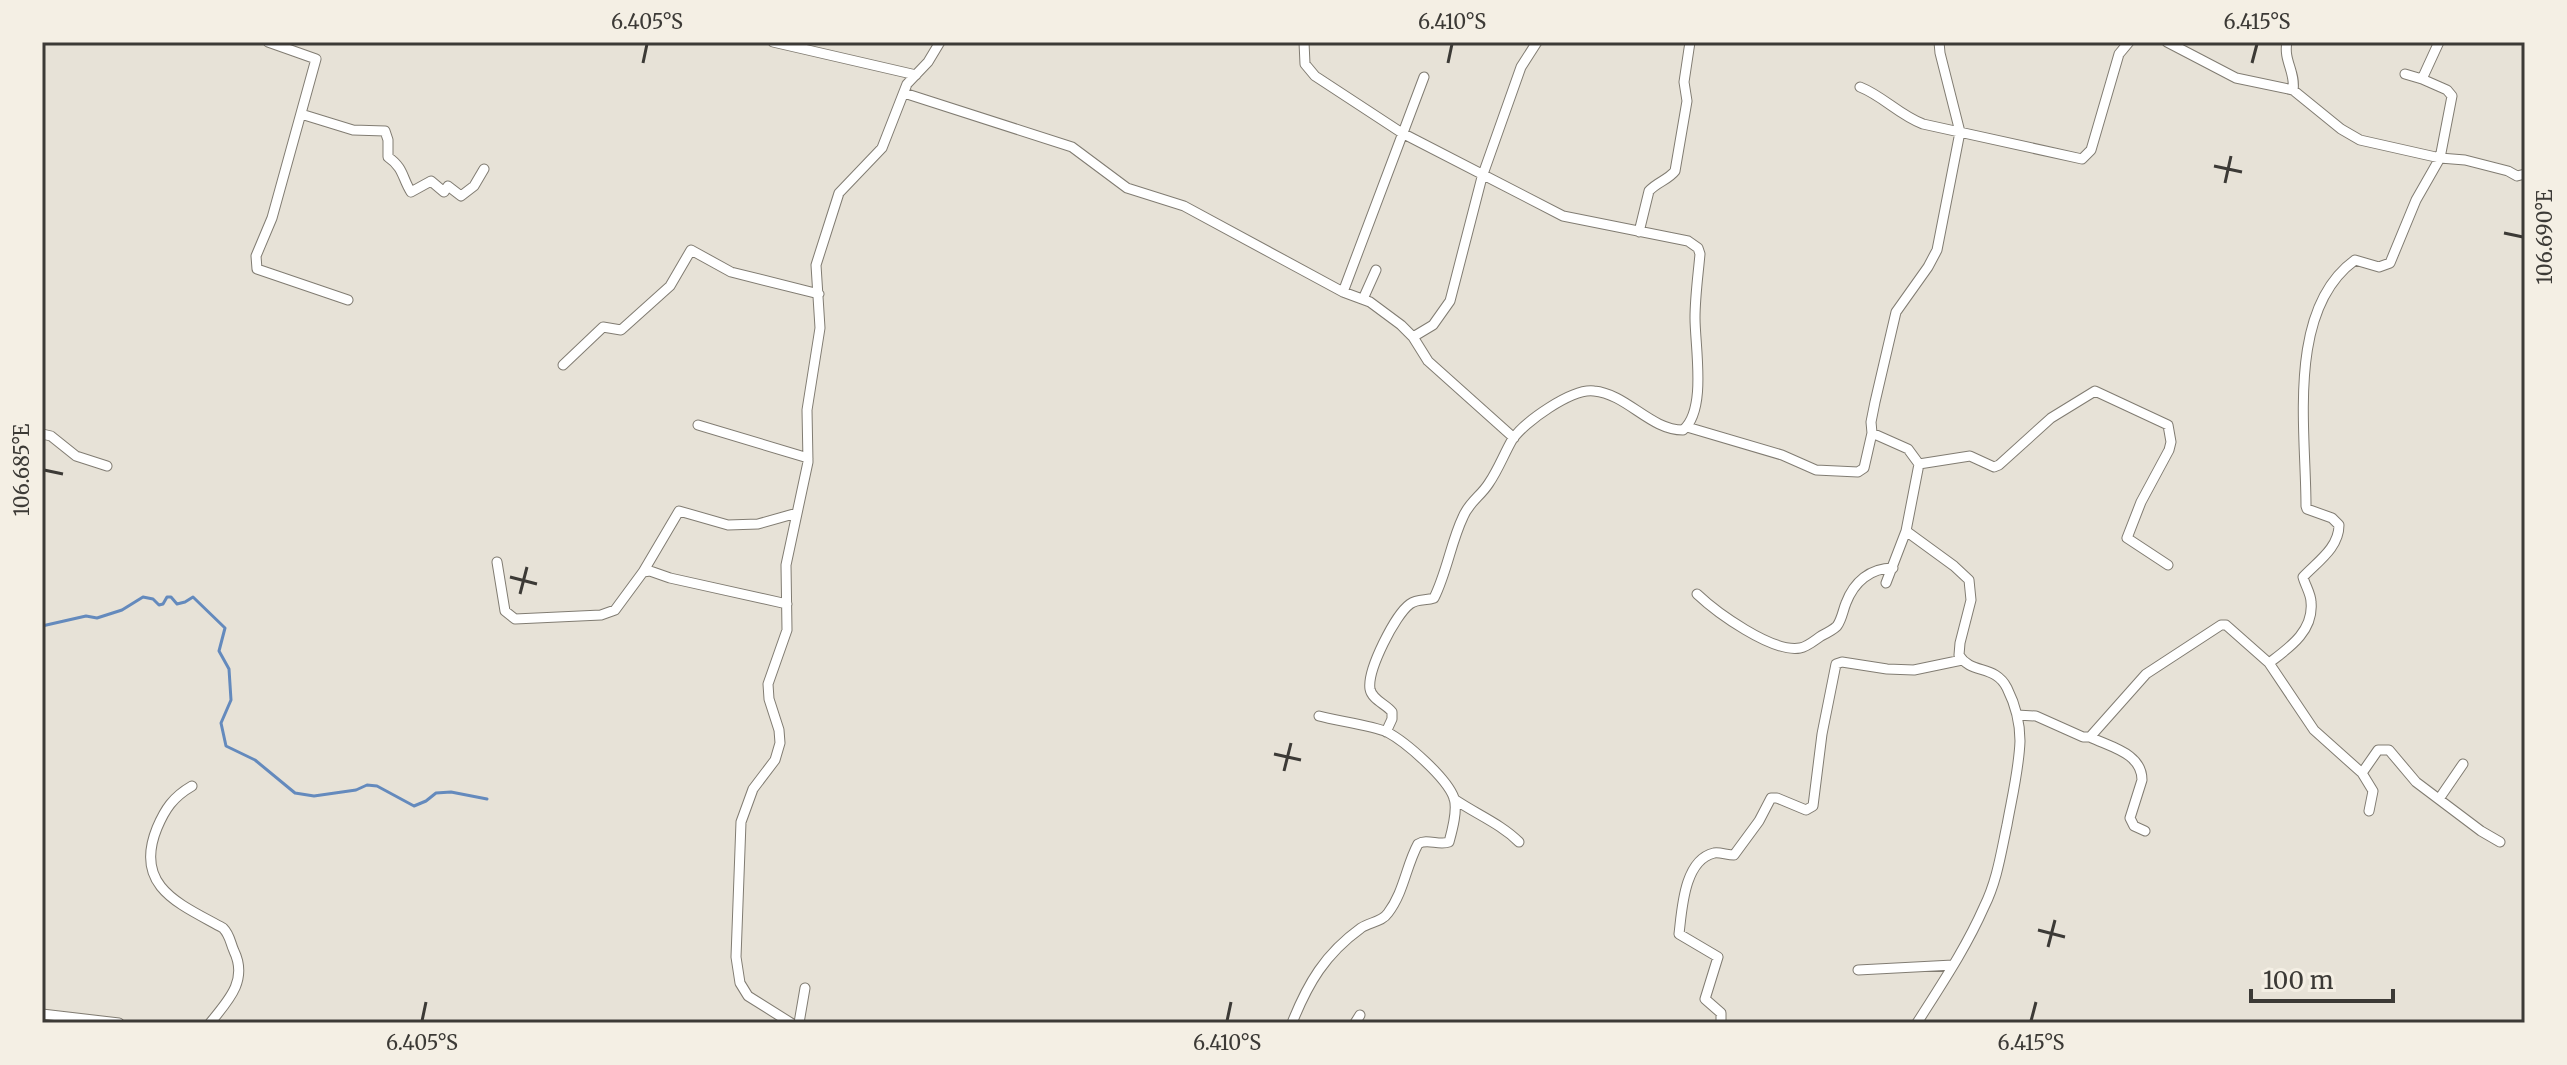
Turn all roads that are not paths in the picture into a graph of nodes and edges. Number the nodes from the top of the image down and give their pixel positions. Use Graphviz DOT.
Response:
graph roads {
  1 [pos="268,42"];
  2 [pos="773,42"];
  3 [pos="940,42"];
  4 [pos="1304,42"];
  5 [pos="1537,42"];
  6 [pos="1690,42"];
  7 [pos="1939,42"];
  8 [pos="2129,42"];
  9 [pos="2167,42"];
  10 [pos="2287,42"];
  11 [pos="2439,42"];
  12 [pos="2405,74"];
  13 [pos="916,75"];
  14 [pos="1424,77"];
  15 [pos="2422,79"];
  16 [pos="1860,87"];
  17 [pos="2293,90"];
  18 [pos="904,93"];
  19 [pos="301,114"];
  20 [pos="1960,132"];
  21 [pos="1402,133"];
  22 [pos="2440,158"];
  23 [pos="484,169"];
  24 [pos="2525,174"];
  25 [pos="1482,177"];
  26 [pos="1639,232"];
  27 [pos="1376,270"];
  28 [pos="1343,292"];
  29 [pos="819,294"];
  30 [pos="1363,299"];
  31 [pos="348,300"];
  32 [pos="1413,337"];
  33 [pos="563,365"];
  34 [pos="698,425"];
  35 [pos="1687,427"];
  36 [pos="1872,433"];
  37 [pos="42,434"];
  38 [pos="1514,438"];
  39 [pos="808,458"];
  40 [pos="1919,464"];
  41 [pos="107,466"];
  42 [pos="797,513"];
  43 [pos="1906,531"];
  44 [pos="497,562"];
  45 [pos="2168,565"];
  46 [pos="1893,568"];
  47 [pos="643,572"];
  48 [pos="1886,583"];
  49 [pos="1697,594"];
  50 [pos="787,604"];
  51 [pos="1962,660"];
  52 [pos="2269,663"];
  53 [pos="2017,715"];
  54 [pos="1319,716"];
  55 [pos="1386,732"];
  56 [pos="2090,737"];
  57 [pos="2463,764"];
  58 [pos="2362,773"];
  59 [pos="192,786"];
  60 [pos="1454,799"];
  61 [pos="2439,799"];
  62 [pos="2369,811"];
  63 [pos="2145,831"];
  64 [pos="1519,842"];
  65 [pos="2500,842"];
  66 [pos="1953,965"];
  67 [pos="1858,970"];
  68 [pos="805,988"];
  69 [pos="42,1014"];
  70 [pos="211,1022"];
  71 [pos="119,1023"];
  72 [pos="791,1023"];
  73 [pos="799,1023"];
  74 [pos="1292,1023"];
  75 [pos="1721,1023"];
  76 [pos="1917,1023"];
  1 -- 19 [label="street"];
  2 -- 13 [label="street"];
  3 -- 13 [label="street"];
  4 -- 21 [label="street"];
  5 -- 25 [label="street"];
  6 -- 26 [label="street"];
  7 -- 20 [label="street"];
  8 -- 20 [label="street"];
  9 -- 17 [label="street"];
  10 -- 17 [label="street"];
  11 -- 15 [label="street"];
  12 -- 15 [label="street"];
  13 -- 18 [label="street"];
  14 -- 21 [label="street"];
  15 -- 22 [label="street"];
  16 -- 20 [label="street"];
  17 -- 22 [label="street"];
  18 -- 28 [label="street"];
  18 -- 29 [label="street"];
  19 -- 23 [label="street"];
  19 -- 31 [label="street"];
  20 -- 36 [label="street"];
  21 -- 25 [label="street"];
  21 -- 28 [label="street"];
  22 -- 24 [label="street"];
  22 -- 52 [label="street"];
  25 -- 26 [label="street"];
  25 -- 32 [label="street"];
  26 -- 35 [label="street"];
  27 -- 30 [label="street"];
  28 -- 30 [label="street"];
  29 -- 33 [label="street"];
  29 -- 39 [label="street"];
  30 -- 32 [label="street"];
  32 -- 38 [label="street"];
  34 -- 39 [label="street"];
  35 -- 36 [label="street"];
  35 -- 38 [label="street"];
  36 -- 40 [label="street"];
  37 -- 41 [label="street"];
  38 -- 55 [label="street"];
  39 -- 42 [label="street"];
  40 -- 43 [label="street"];
  40 -- 45 [label="street"];
  42 -- 47 [label="street"];
  42 -- 50 [label="street"];
  43 -- 46 [label="street"];
  43 -- 51 [label="street"];
  44 -- 47 [label="street"];
  46 -- 48 [label="street"];
  46 -- 49 [label="street"];
  47 -- 50 [label="street"];
  50 -- 72 [label="street"];
  51 -- 53 [label="street"];
  51 -- 75 [label="street"];
  52 -- 56 [label="street"];
  52 -- 58 [label="street"];
  53 -- 56 [label="street"];
  53 -- 66 [label="street"];
  54 -- 55 [label="street"];
  55 -- 60 [label="street"];
  56 -- 63 [label="street"];
  57 -- 61 [label="street"];
  58 -- 61 [label="street"];
  58 -- 62 [label="street"];
  59 -- 70 [label="street"];
  60 -- 64 [label="street"];
  60 -- 74 [label="street"];
  61 -- 65 [label="street"];
  66 -- 67 [label="street"];
  66 -- 76 [label="street"];
  68 -- 73 [label="street"];
  69 -- 71 [label="street"];
}
